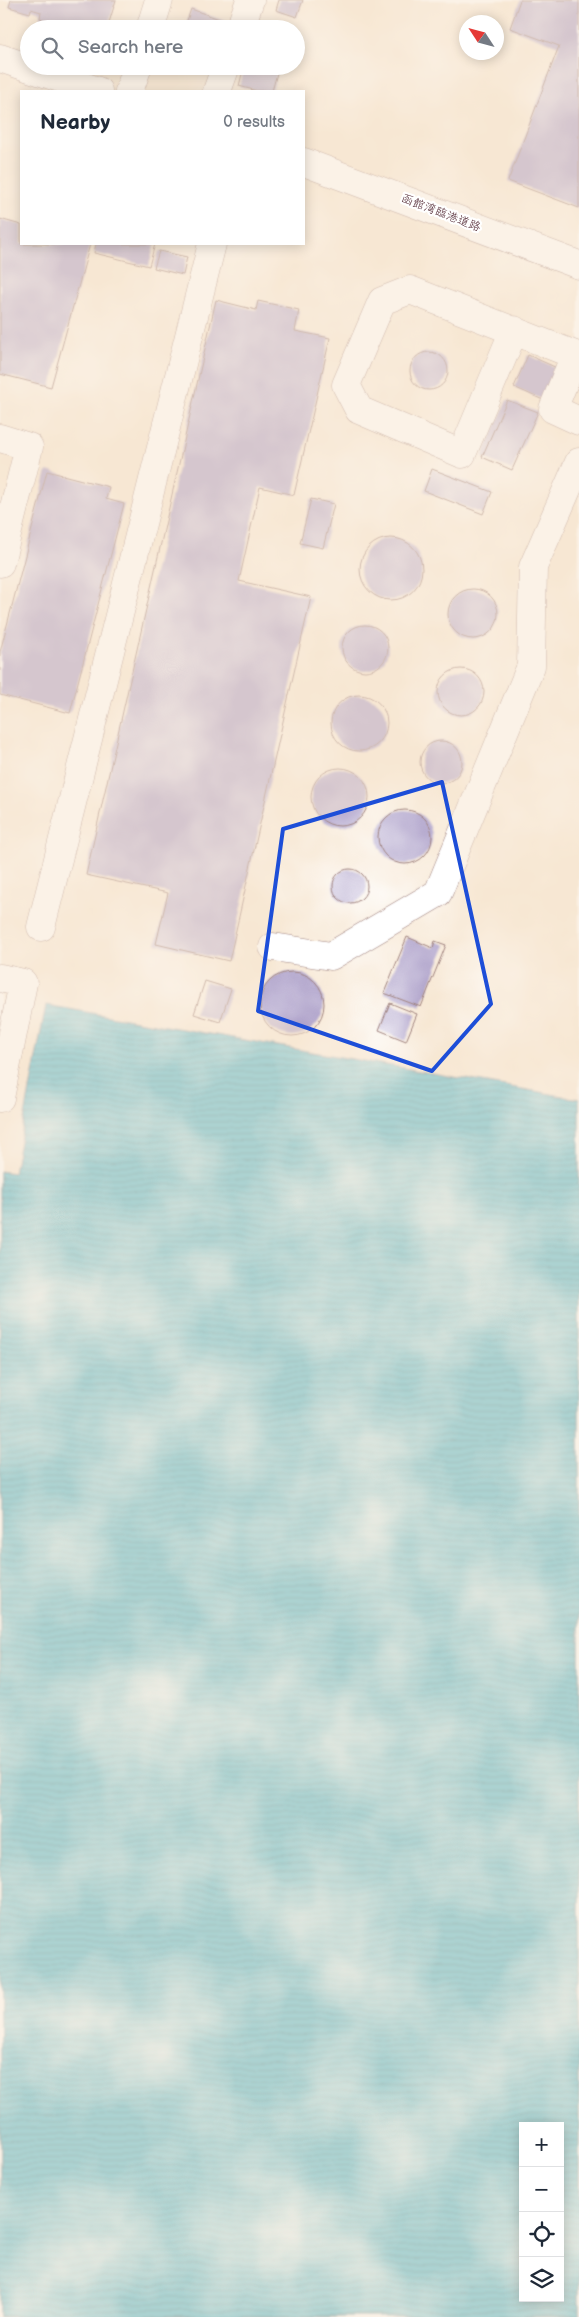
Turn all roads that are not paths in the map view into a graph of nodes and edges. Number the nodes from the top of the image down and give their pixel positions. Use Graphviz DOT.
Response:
graph roads {
  1 [pos="159,0"];
  2 [pos="250,0"];
  3 [pos="153,20"];
  4 [pos="243,20"];
  5 [pos="0,58"];
  6 [pos="20,65"];
  7 [pos="50,75"];
  8 [pos="135,75"];
  9 [pos="223,75"];
  10 [pos="95,90"];
  11 [pos="129,90"];
  12 [pos="217,90"];
  13 [pos="305,162"];
  14 [pos="212,245"];
  15 [pos="579,265"];
  16 [pos="514,330"];
  17 [pos="579,421"];
  18 [pos="0,438"];
  19 [pos="579,462"];
  20 [pos="0,564"];
  21 [pos="41,927"];
  22 [pos="273,947"];
  23 [pos="0,978"];
  24 [pos="0,1098"];
  1 -- 3 [label="street"];
  2 -- 4 [label="street"];
  5 -- 6 [label="street"];
  7 -- 10 [label="street"];
  8 -- 11 [label="street"];
  9 -- 12 [label="street"];
  13 -- 15 [label="street, 函館湾臨港道路"];
  14 -- 21 [label="street"];
  16 -- 16 [label="street"];
  16 -- 17 [label="street"];
  18 -- 20 [label="street"];
  19 -- 22 [label="street"];
  23 -- 24 [label="street"];
}
